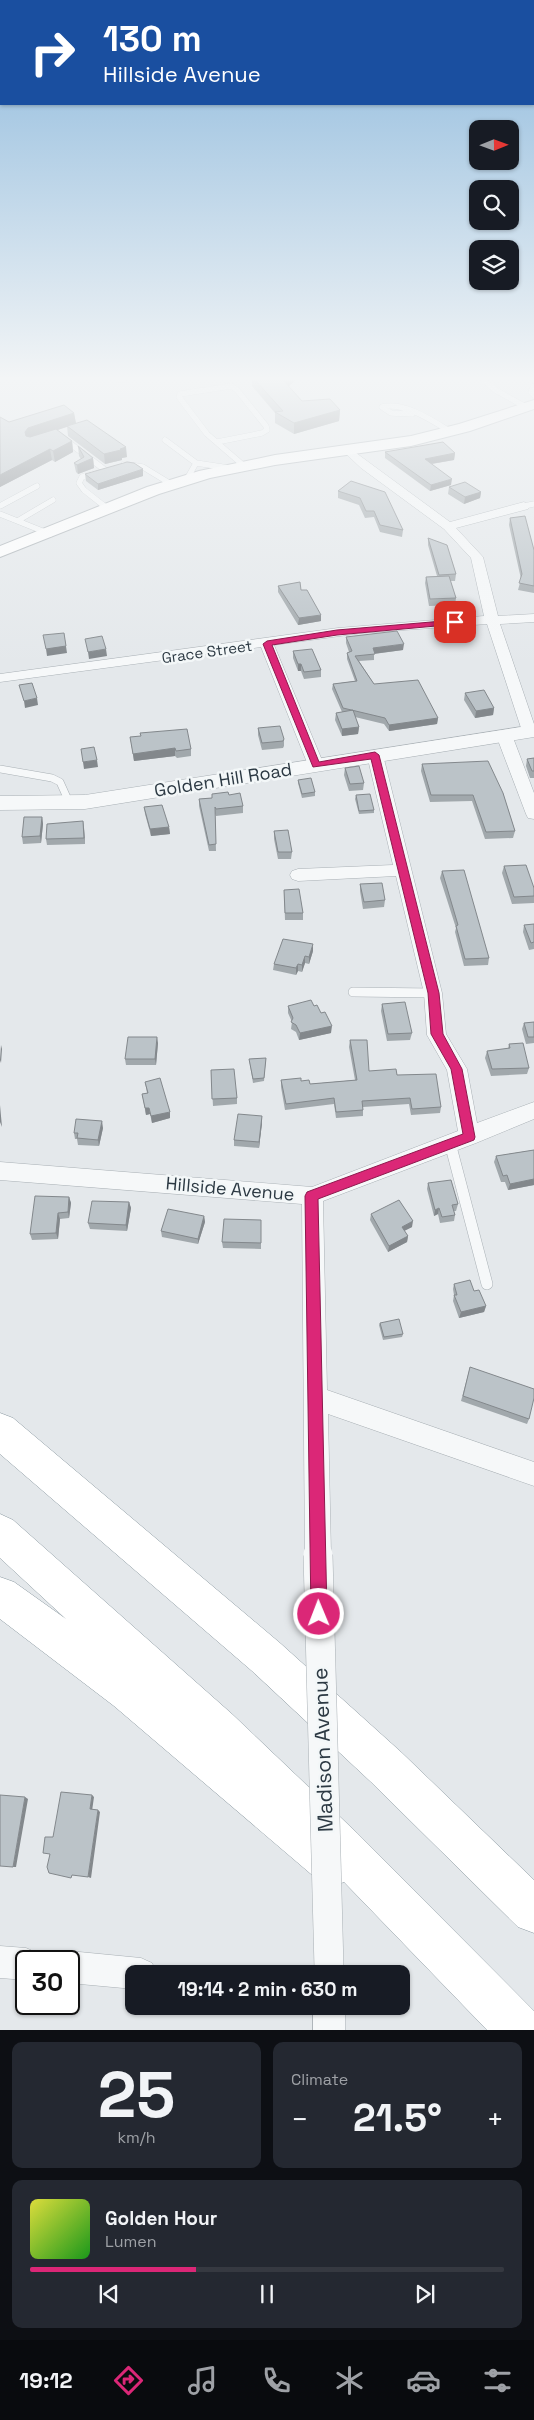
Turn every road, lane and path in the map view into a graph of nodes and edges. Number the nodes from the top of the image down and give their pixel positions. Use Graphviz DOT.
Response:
graph roads {
  1 [pos="91,475"];
  2 [pos="157,475"];
  3 [pos="189,475"];
  4 [pos="202,475"];
  5 [pos="377,475"];
  6 [pos="187,478"];
  7 [pos="171,484"];
  8 [pos="37,486"];
  9 [pos="54,500"];
  10 [pos="529,505"];
  11 [pos="0,506"];
  12 [pos="108,509"];
  13 [pos="0,514"];
  14 [pos="19,520"];
  15 [pos="448,526"];
  16 [pos="50,534"];
  17 [pos="0,552"];
  18 [pos="534,618"];
  19 [pos="492,620"];
  20 [pos="267,644"];
  21 [pos="0,678"];
  22 [pos="531,731"];
  23 [pos="504,735"];
  24 [pos="375,755"];
  25 [pos="316,765"];
  26 [pos="0,769"];
  27 [pos="68,802"];
  28 [pos="0,804"];
  29 [pos="534,814"];
  30 [pos="403,870"];
  31 [pos="298,875"];
  32 [pos="353,992"];
  33 [pos="433,993"];
  34 [pos="534,1110"];
  35 [pos="460,1140"];
  36 [pos="0,1171"];
  37 [pos="312,1196"];
  38 [pos="487,1284"];
  39 [pos="315,1398"];
  40 [pos="0,1431"];
  41 [pos="534,1474"];
  42 [pos="0,1534"];
  43 [pos="0,1596"];
  44 [pos="534,1911"];
  45 [pos="0,1962"];
  46 [pos="15,1963"];
  47 [pos="329,1965"];
  48 [pos="80,1968"];
  49 [pos="125,1972"];
  50 [pos="481,1989"];
  51 [pos="329,2015"];
  52 [pos="329,2030"];
  53 [pos="520,2030"];
  1 -- 12 [label="lane"];
  2 -- 7 [label="lane"];
  3 -- 6 [label="lane"];
  4 -- 6 [label="main road"];
  5 -- 15 [label="street"];
  6 -- 7 [label="main road"];
  7 -- 12 [label="main road"];
  8 -- 11 [label="lane"];
  9 -- 14 [label="lane"];
  10 -- 15 [label="street"];
  12 -- 16 [label="main road"];
  13 -- 14 [label="lane"];
  14 -- 16 [label="lane"];
  15 -- 19 [label="street"];
  16 -- 17 [label="main road"];
  18 -- 19 [label="street, Grace Street"];
  19 -- 20 [label="street, Grace Street"];
  19 -- 22 [label="street"];
  20 -- 21 [label="street, Grace Street"];
  20 -- 25 [label="street"];
  22 -- 23 [label="street, Golden Hill Road"];
  23 -- 24 [label="street, Golden Hill Road"];
  23 -- 29 [label="street"];
  24 -- 25 [label="street, Golden Hill Road"];
  24 -- 30 [label="street"];
  25 -- 27 [label="street, Golden Hill Road"];
  26 -- 27 [label="lane"];
  27 -- 28 [label="street, Golden Hill Road"];
  30 -- 31 [label="street"];
  30 -- 33 [label="street"];
  32 -- 33 [label="lane"];
  33 -- 35 [label="street"];
  34 -- 35 [label="street, Hillside Avenue"];
  35 -- 37 [label="street, Hillside Avenue"];
  35 -- 38 [label="lane"];
  36 -- 37 [label="street, Hillside Avenue"];
  37 -- 39 [label="street, Madison Avenue"];
  39 -- 41 [label="street"];
  39 -- 47 [label="street, Madison Avenue, bridge"];
  40 -- 44 [label="highway"];
  42 -- 50 [label="highway"];
  43 -- 50 [label="highway"];
  45 -- 46 [label="street"];
  48 -- 49 [label="street"];
  50 -- 53 [label="highway"];
  51 -- 52 [label="street"];
}
